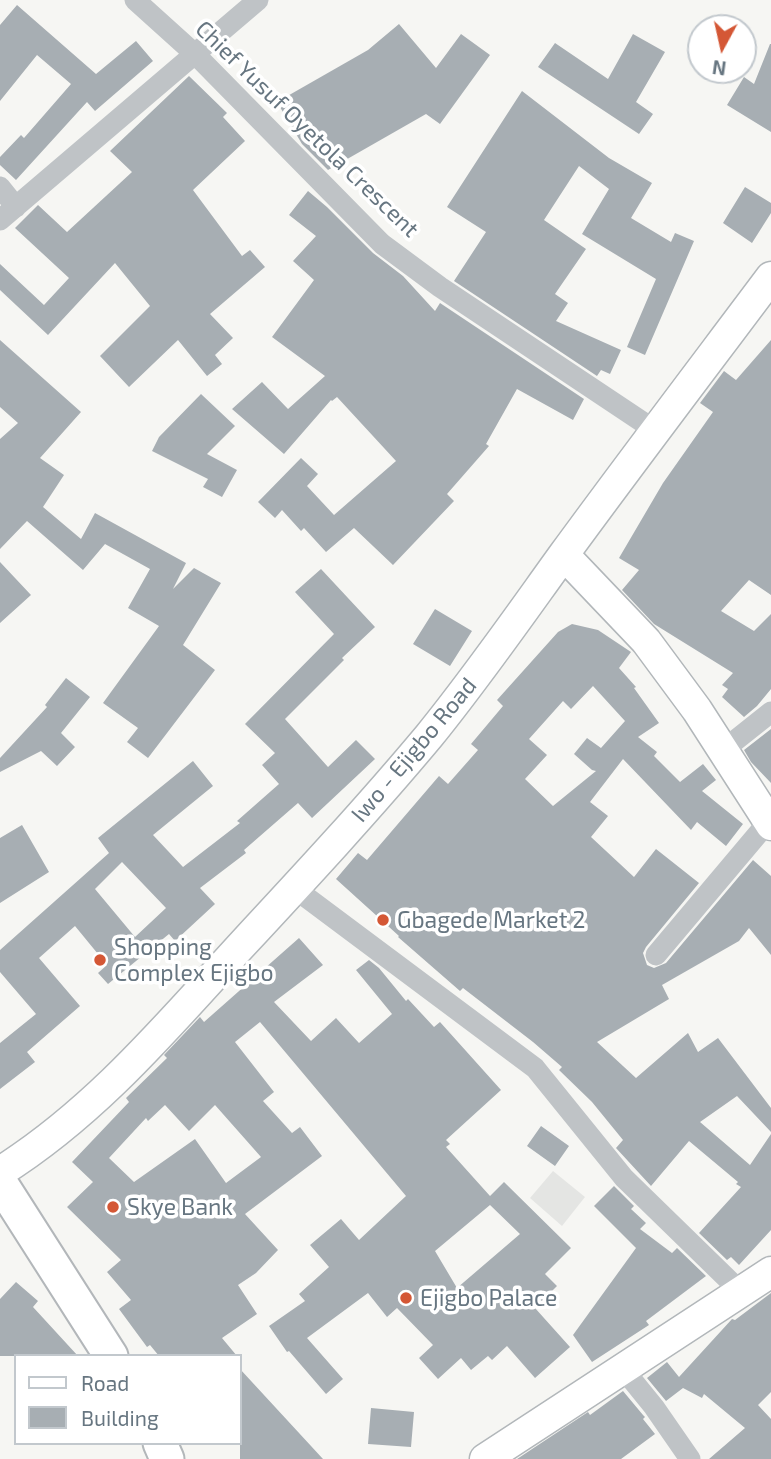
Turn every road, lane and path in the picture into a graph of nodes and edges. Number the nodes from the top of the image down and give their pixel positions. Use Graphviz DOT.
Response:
graph roads {
  1 [pos="135,0"];
  2 [pos="258,0"];
  3 [pos="196,55"];
  4 [pos="0,187"];
  5 [pos="8,214"];
  6 [pos="771,277"];
  7 [pos="656,431"];
  8 [pos="564,555"];
  9 [pos="771,712"];
  10 [pos="722,751"];
  11 [pos="770,824"];
  12 [pos="294,888"];
  13 [pos="656,955"];
  14 [pos="0,1172"];
  15 [pos="0,1182"];
  16 [pos="771,1272"];
  17 [pos="741,1292"];
  18 [pos="110,1354"];
  19 [pos="624,1370"];
  20 [pos="485,1459"];
  21 [pos="690,1459"];
  1 -- 3 [label="street, Chief Yusuf Oyetola Crescent"];
  2 -- 3 [label="street"];
  3 -- 5 [label="street"];
  3 -- 7 [label="street, Chief Yusuf Oyetola Crescent"];
  4 -- 5 [label="street"];
  6 -- 7 [label="main road, Iwo - Ejigbo Road"];
  7 -- 8 [label="main road, Iwo - Ejigbo Road"];
  8 -- 10 [label="main road"];
  8 -- 12 [label="main road, Iwo - Ejigbo Road"];
  9 -- 10 [label="street"];
  10 -- 11 [label="main road"];
  11 -- 13 [label="street"];
  12 -- 14 [label="main road, Iwo - Ejigbo Road"];
  12 -- 17 [label="street"];
  15 -- 18 [label="main road"];
  16 -- 17 [label="main road"];
  17 -- 19 [label="main road"];
  19 -- 20 [label="main road"];
  19 -- 21 [label="street"];
}
